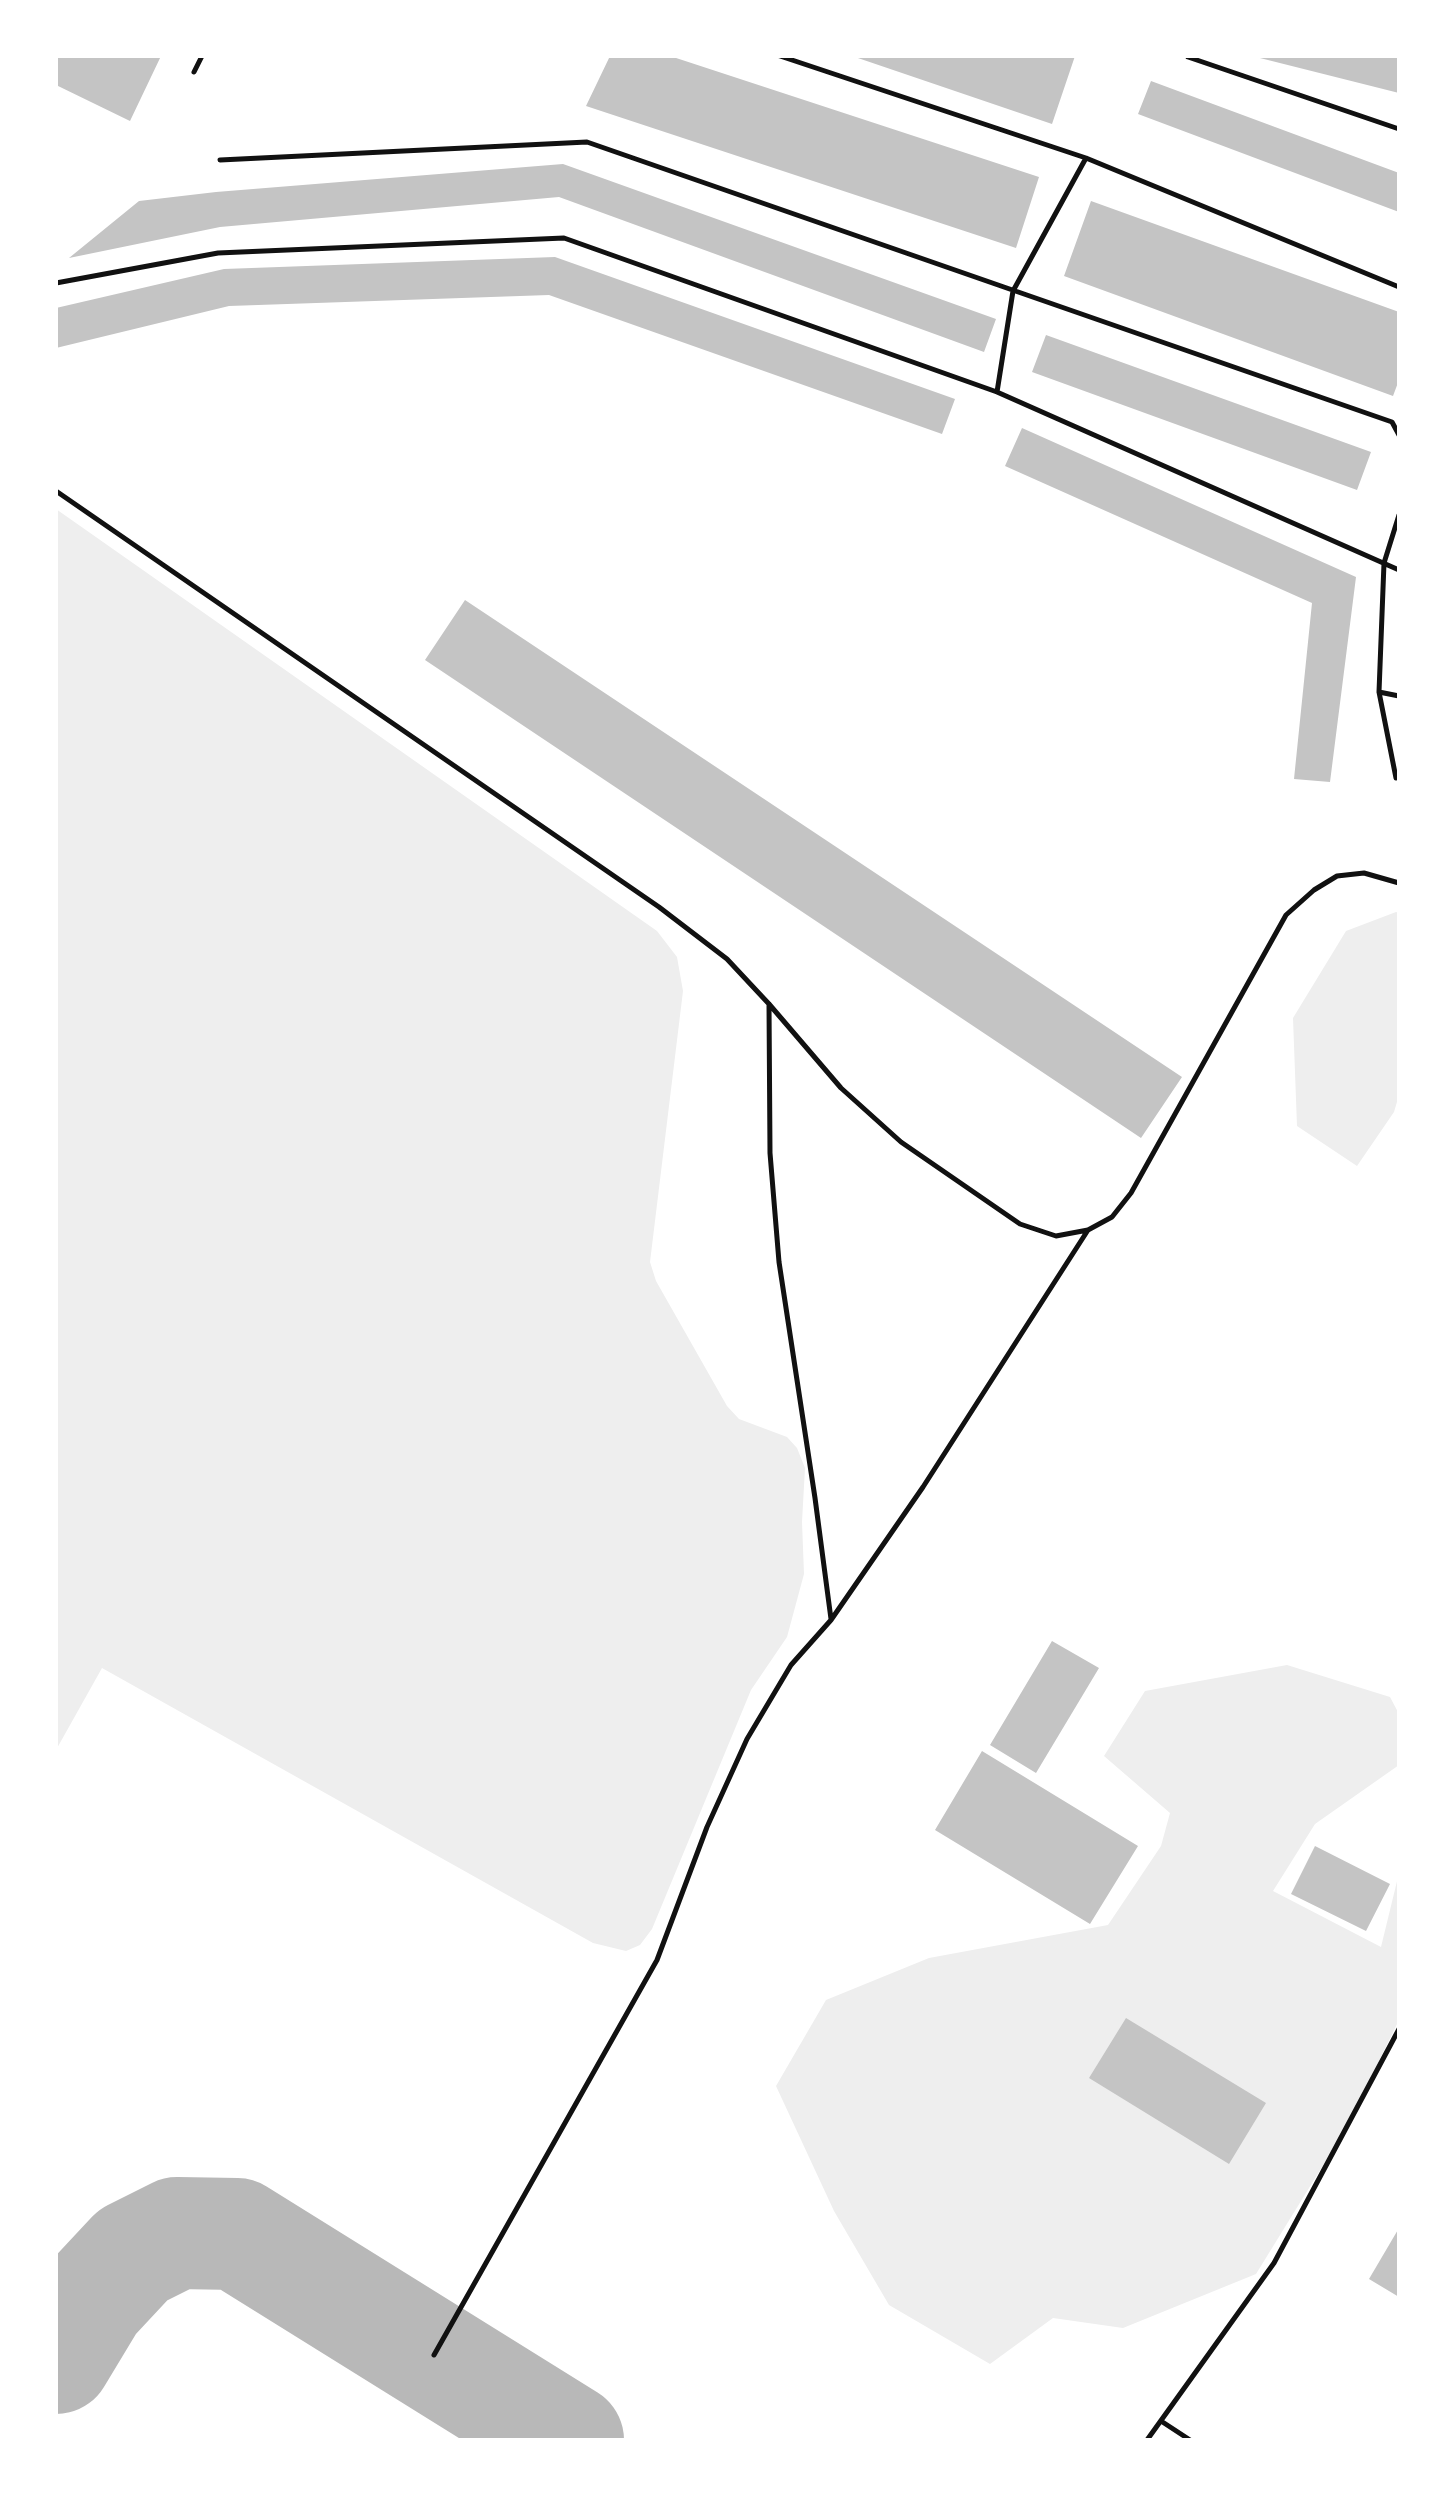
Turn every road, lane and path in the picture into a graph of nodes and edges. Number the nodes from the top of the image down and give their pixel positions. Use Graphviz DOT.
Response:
graph roads {
  1 [pos="202,56"];
  2 [pos="780,56"];
  3 [pos="1188,57"];
  4 [pos="194,72"];
  5 [pos="1399,129"];
  6 [pos="1086,158"];
  7 [pos="220,160"];
  8 [pos="56,283"];
  9 [pos="1399,287"];
  10 [pos="1013,290"];
  11 [pos="998,392"];
  12 [pos="1399,435"];
  13 [pos="56,491"];
  14 [pos="1399,515"];
  15 [pos="1384,562"];
  16 [pos="1399,570"];
  17 [pos="1378,692"];
  18 [pos="1399,696"];
  19 [pos="1396,778"];
  20 [pos="1399,883"];
  21 [pos="769,1004"];
  22 [pos="1088,1230"];
  23 [pos="831,1620"];
  24 [pos="1399,2029"];
  25 [pos="434,2355"];
  26 [pos="1161,2421"];
  27 [pos="1147,2440"];
  28 [pos="1191,2440"];
  1 -- 4 [label="lane"];
  2 -- 6 [label="lane"];
  3 -- 5 [label="lane"];
  6 -- 9 [label="lane"];
  6 -- 10 [label="lane"];
  7 -- 10 [label="lane"];
  8 -- 11 [label="lane"];
  10 -- 11 [label="lane"];
  10 -- 12 [label="lane"];
  11 -- 15 [label="lane"];
  13 -- 21 [label="lane"];
  14 -- 15 [label="lane"];
  15 -- 16 [label="lane"];
  15 -- 17 [label="lane"];
  17 -- 18 [label="lane"];
  17 -- 19 [label="lane"];
  20 -- 22 [label="lane"];
  21 -- 22 [label="lane"];
  21 -- 23 [label="lane"];
  22 -- 23 [label="lane"];
  23 -- 25 [label="lane"];
  24 -- 26 [label="lane"];
  26 -- 27 [label="lane"];
  26 -- 28 [label="lane"];
}
